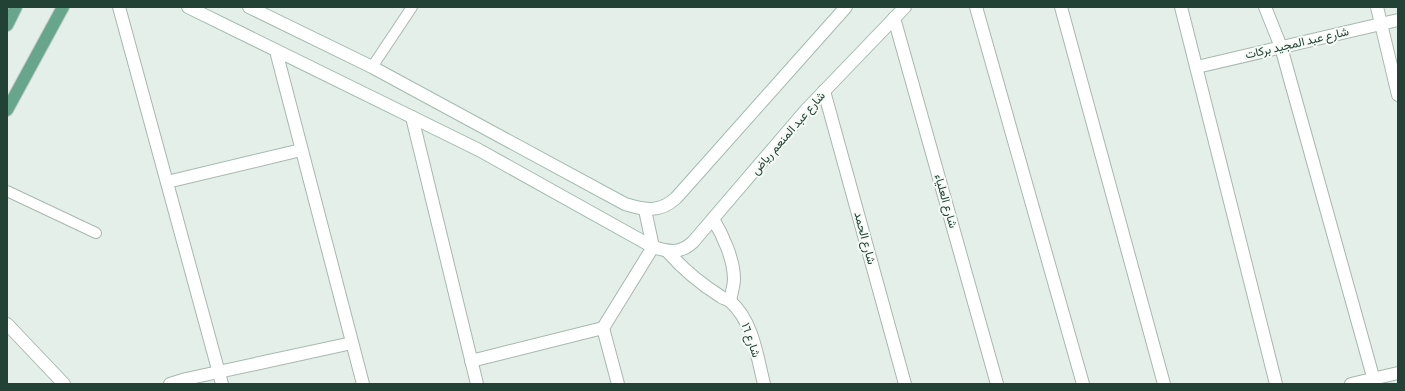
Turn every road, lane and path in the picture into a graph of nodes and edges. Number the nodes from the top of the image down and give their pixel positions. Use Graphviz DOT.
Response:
graph roads {
  1 [pos="16,7"];
  2 [pos="63,7"];
  3 [pos="119,7"];
  4 [pos="188,7"];
  5 [pos="249,7"];
  6 [pos="412,7"];
  7 [pos="846,7"];
  8 [pos="905,7"];
  9 [pos="976,7"];
  10 [pos="1061,7"];
  11 [pos="1180,7"];
  12 [pos="1265,7"];
  13 [pos="1377,7"];
  14 [pos="894,18"];
  15 [pos="1398,20"];
  16 [pos="1381,24"];
  17 [pos="7,25"];
  18 [pos="1280,47"];
  19 [pos="276,51"];
  20 [pos="372,67"];
  21 [pos="1197,67"];
  22 [pos="12,91"];
  23 [pos="824,91"];
  24 [pos="1398,95"];
  25 [pos="7,110"];
  26 [pos="412,117"];
  27 [pos="301,150"];
  28 [pos="167,182"];
  29 [pos="7,191"];
  30 [pos="645,210"];
  31 [pos="712,219"];
  32 [pos="96,233"];
  33 [pos="653,247"];
  34 [pos="668,252"];
  35 [pos="730,301"];
  36 [pos="7,324"];
  37 [pos="603,328"];
  38 [pos="352,343"];
  39 [pos="471,361"];
  40 [pos="219,372"];
  41 [pos="1398,373"];
  42 [pos="1374,382"];
  43 [pos="64,384"];
  44 [pos="170,384"];
  45 [pos="222,384"];
  46 [pos="363,384"];
  47 [pos="477,384"];
  48 [pos="618,384"];
  49 [pos="764,384"];
  50 [pos="905,384"];
  51 [pos="997,384"];
  52 [pos="1083,384"];
  53 [pos="1164,384"];
  54 [pos="1276,384"];
  55 [pos="1351,384"];
  1 -- 17 [label="main road"];
  2 -- 22 [label="main road"];
  3 -- 28 [label="street"];
  4 -- 19 [label="street"];
  5 -- 20 [label="street"];
  6 -- 20 [label="lane"];
  7 -- 30 [label="street"];
  8 -- 14 [label="street, شارع عبد المنعم رياض"];
  9 -- 52 [label="street"];
  10 -- 53 [label="street"];
  11 -- 21 [label="street"];
  12 -- 18 [label="street"];
  13 -- 16 [label="street"];
  14 -- 23 [label="street, شارع عبد المنعم رياض"];
  14 -- 51 [label="street, شارع العلياء"];
  15 -- 16 [label="street, شارع عبد المجيد بركات"];
  16 -- 18 [label="street, شارع عبد المجيد بركات"];
  16 -- 24 [label="street"];
  18 -- 21 [label="street, شارع عبد المجيد بركات"];
  18 -- 42 [label="street"];
  19 -- 26 [label="street"];
  19 -- 27 [label="street"];
  20 -- 30 [label="street"];
  21 -- 54 [label="street"];
  22 -- 25 [label="main road"];
  23 -- 31 [label="street, شارع عبد المنعم رياض"];
  23 -- 50 [label="street, شارع الحمد"];
  26 -- 33 [label="street"];
  26 -- 39 [label="street"];
  27 -- 28 [label="street"];
  27 -- 38 [label="street"];
  28 -- 40 [label="street"];
  29 -- 32 [label="lane"];
  30 -- 33 [label="street"];
  31 -- 34 [label="street, شارع عبد المنعم رياض"];
  31 -- 35 [label="street"];
  33 -- 34 [label="street"];
  33 -- 37 [label="street"];
  34 -- 35 [label="street, شارع ١٦"];
  35 -- 49 [label="street, شارع ١٦"];
  36 -- 43 [label="street"];
  37 -- 39 [label="street"];
  37 -- 48 [label="street"];
  38 -- 40 [label="street"];
  38 -- 46 [label="street"];
  39 -- 47 [label="street"];
  40 -- 44 [label="street"];
  40 -- 45 [label="street"];
  41 -- 42 [label="street"];
  42 -- 55 [label="street"];
}
